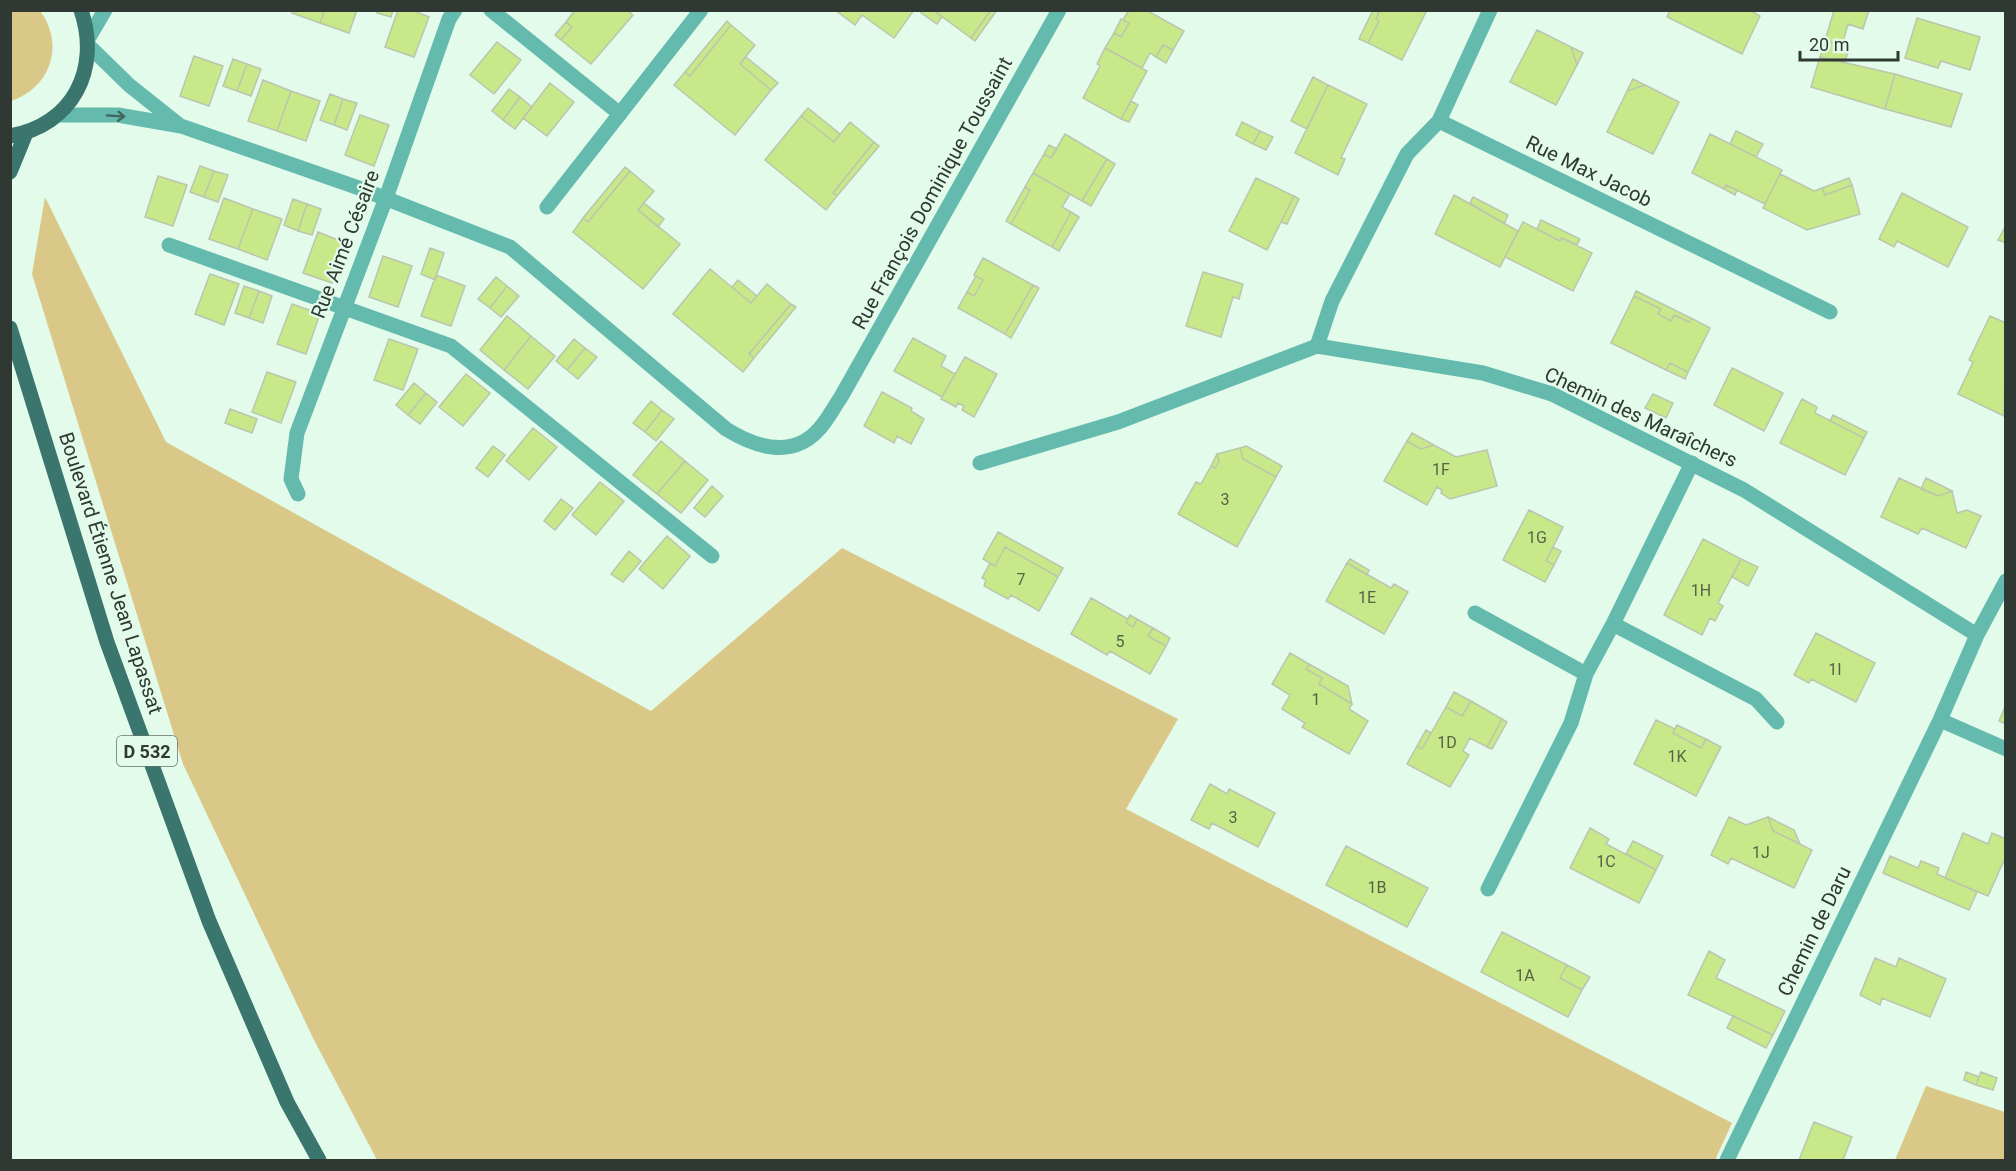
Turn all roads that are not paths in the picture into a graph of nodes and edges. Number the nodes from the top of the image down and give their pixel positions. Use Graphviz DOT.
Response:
graph roads {
  1 [pos="81,10"];
  2 [pos="105,10"];
  3 [pos="455,10"];
  4 [pos="491,10"];
  5 [pos="701,10"];
  6 [pos="1059,10"];
  7 [pos="1490,10"];
  8 [pos="88,43"];
  9 [pos="620,114"];
  10 [pos="58,115"];
  11 [pos="1439,121"];
  12 [pos="181,126"];
  13 [pos="18,135"];
  14 [pos="10,172"];
  15 [pos="386,198"];
  16 [pos="547,207"];
  17 [pos="169,245"];
  18 [pos="344,307"];
  19 [pos="1830,312"];
  20 [pos="10,328"];
  21 [pos="1317,346"];
  22 [pos="980,463"];
  23 [pos="1692,463"];
  24 [pos="298,495"];
  25 [pos="712,556"];
  26 [pos="2006,581"];
  27 [pos="1475,613"];
  28 [pos="1613,624"];
  29 [pos="1977,635"];
  30 [pos="1586,674"];
  31 [pos="1940,720"];
  32 [pos="1777,722"];
  33 [pos="2006,749"];
  34 [pos="1488,889"];
  35 [pos="319,1161"];
  36 [pos="1727,1161"];
  1 -- 8 [label="main road"];
  2 -- 8 [label="street"];
  3 -- 15 [label="street, Rue Aimé Césaire"];
  4 -- 9 [label="street"];
  5 -- 9 [label="street"];
  6 -- 15 [label="street, Rue François Dominique Toussaint"];
  7 -- 11 [label="street"];
  8 -- 10 [label="main road"];
  8 -- 12 [label="street"];
  9 -- 16 [label="street"];
  10 -- 12 [label="street, one-way"];
  10 -- 13 [label="main road"];
  11 -- 19 [label="street, Rue Max Jacob"];
  11 -- 21 [label="street"];
  12 -- 15 [label="street, Rue François Dominique Toussaint"];
  13 -- 14 [label="main road"];
  15 -- 18 [label="street, Rue Aimé Césaire"];
  17 -- 18 [label="street"];
  18 -- 24 [label="street, Rue Aimé Césaire"];
  18 -- 25 [label="street"];
  20 -- 35 [label="main road, Boulevard Étienne Jean Lapassat / D 532"];
  21 -- 22 [label="street"];
  21 -- 23 [label="street, Chemin des Maraîchers"];
  23 -- 28 [label="street"];
  23 -- 29 [label="street, Chemin des Maraîchers"];
  26 -- 29 [label="street, Chemin de Daru"];
  27 -- 30 [label="street"];
  28 -- 30 [label="street"];
  28 -- 32 [label="street"];
  29 -- 31 [label="street, Chemin de Daru"];
  30 -- 34 [label="street"];
  31 -- 33 [label="street"];
  31 -- 36 [label="street, Chemin de Daru"];
}
